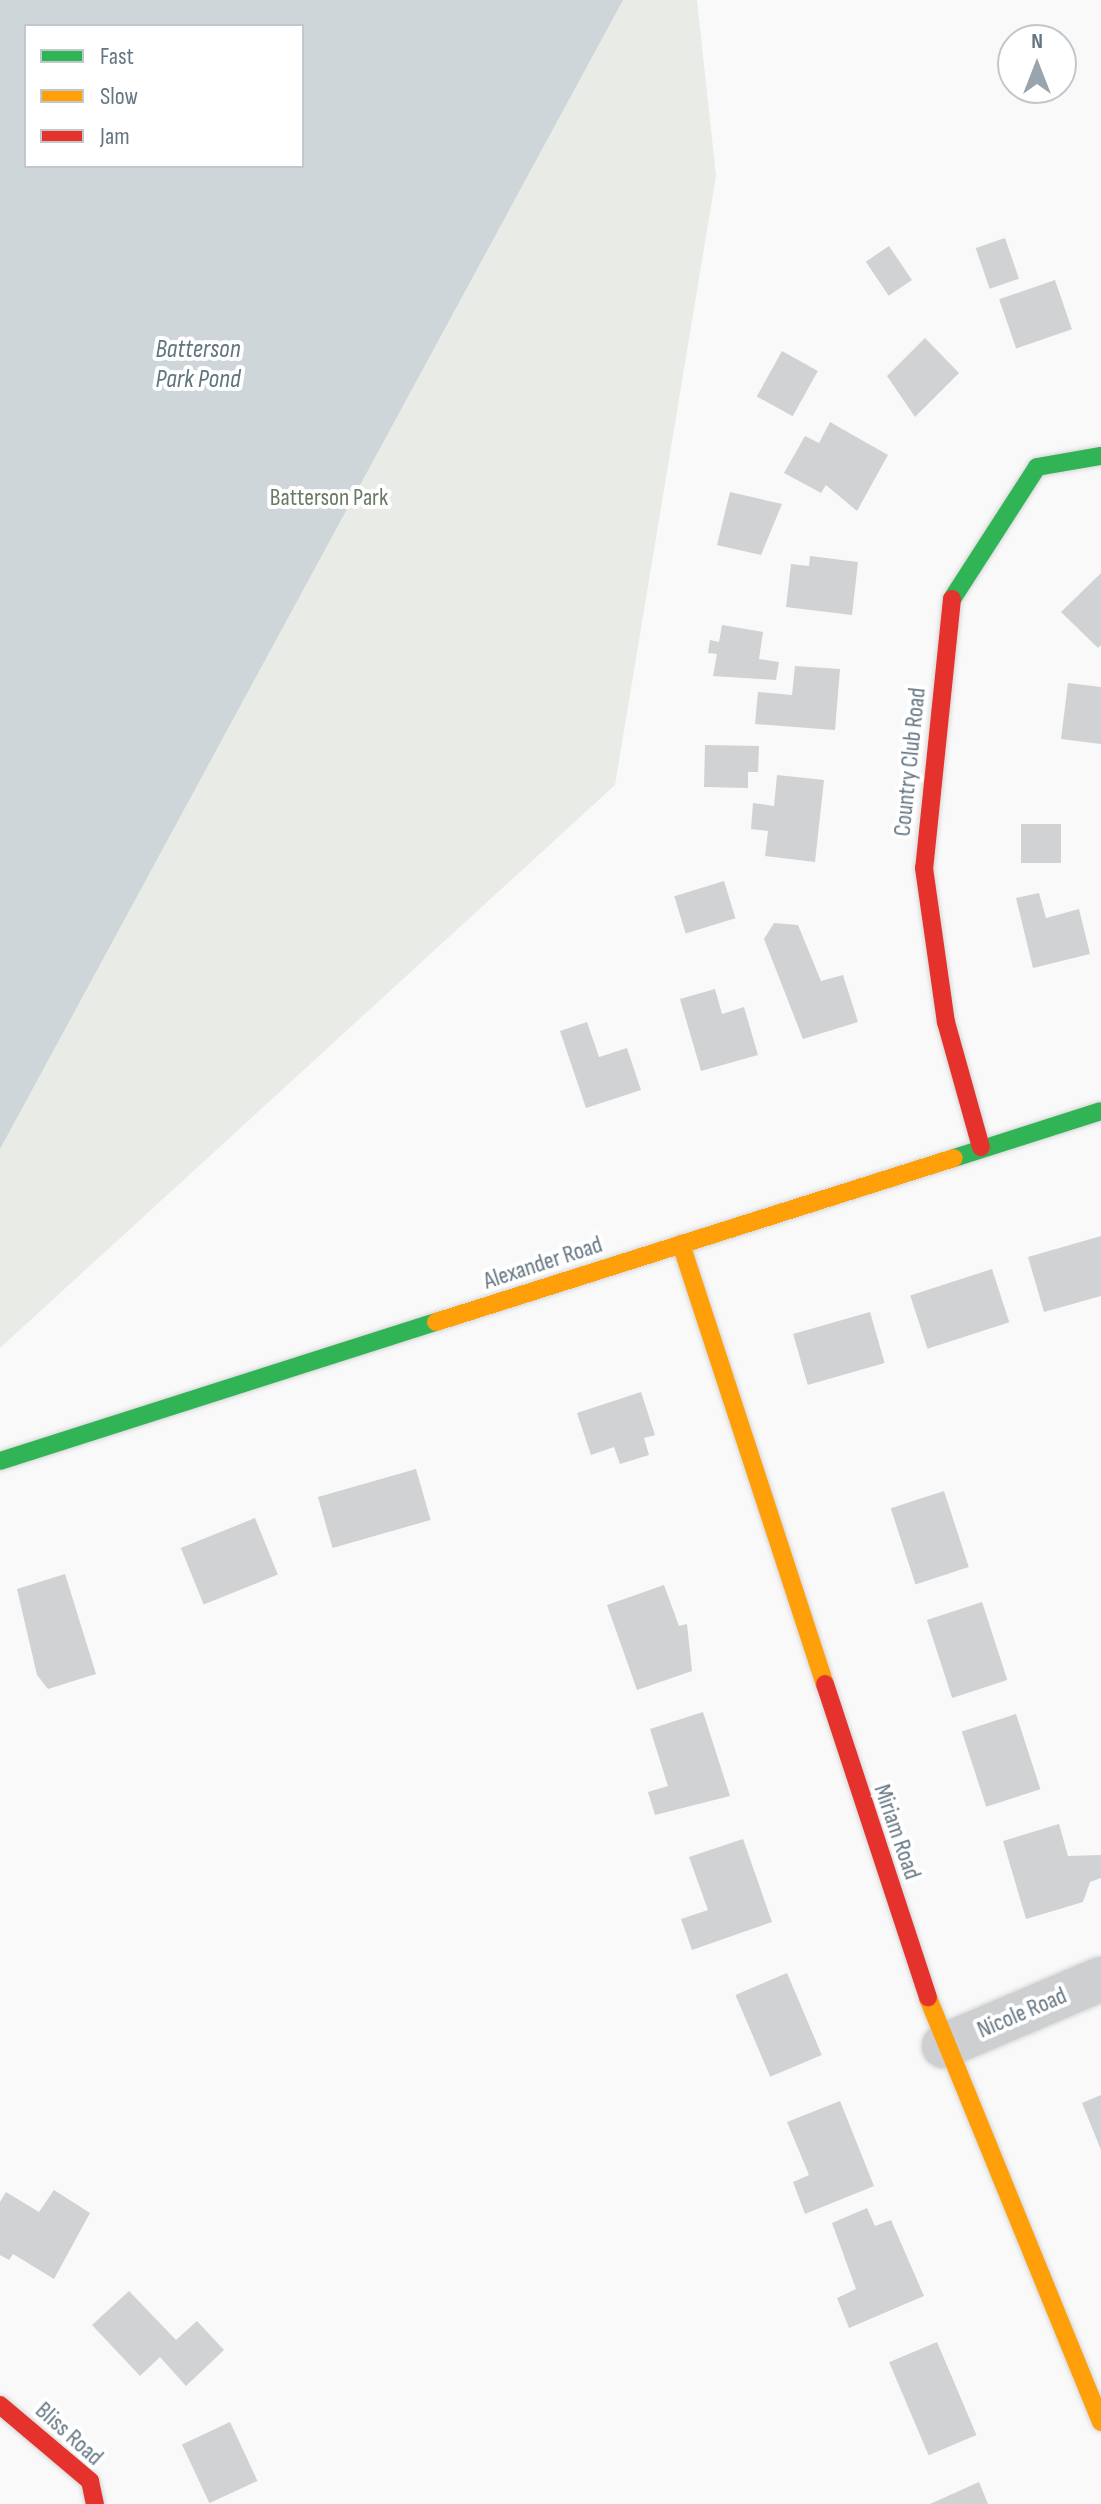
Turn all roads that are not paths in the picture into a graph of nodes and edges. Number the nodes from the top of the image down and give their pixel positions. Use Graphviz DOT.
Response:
graph roads {
  1 [pos="1101,456"];
  2 [pos="1101,1111"];
  3 [pos="981,1147"];
  4 [pos="681,1244"];
  5 [pos="0,1461"];
  6 [pos="1101,1979"];
  7 [pos="944,2046"];
  8 [pos="0,2405"];
  9 [pos="1101,2422"];
  10 [pos="95,2504"];
  1 -- 3 [label="street, Country Club Road"];
  2 -- 3 [label="street, Alexander Road"];
  3 -- 4 [label="street, Alexander Road"];
  4 -- 5 [label="street, Alexander Road"];
  4 -- 7 [label="street, Miriam Road"];
  6 -- 7 [label="street, Nicole Road"];
  7 -- 9 [label="street, Miriam Road"];
  8 -- 10 [label="street, Bliss Road"];
}
